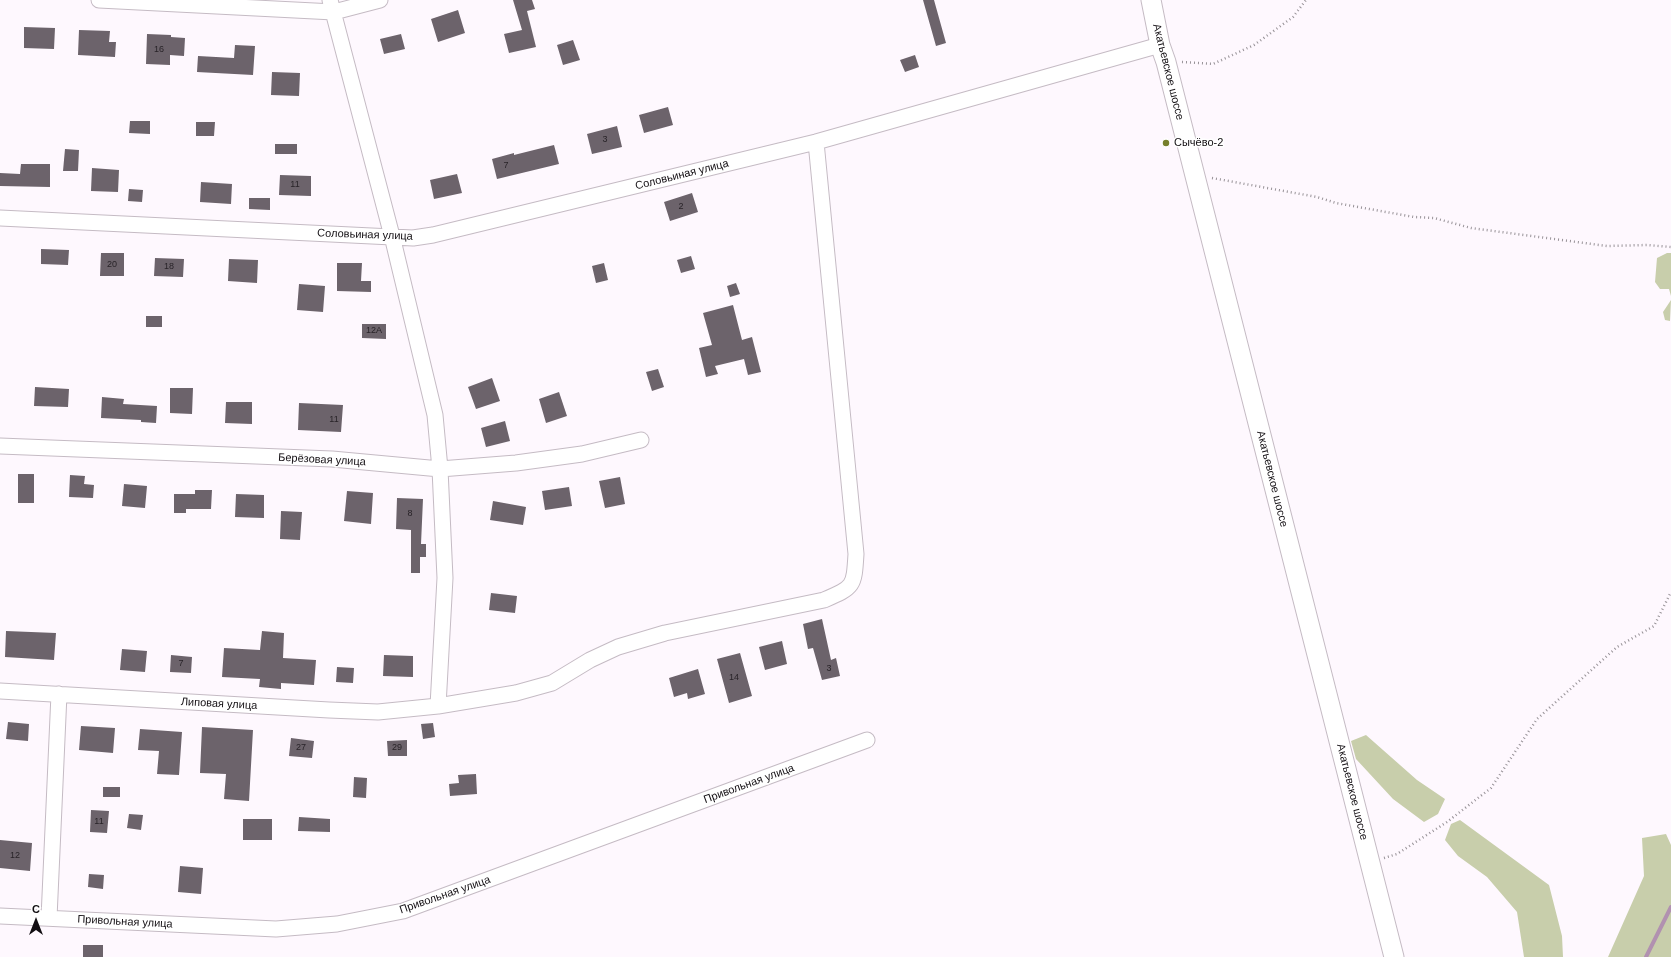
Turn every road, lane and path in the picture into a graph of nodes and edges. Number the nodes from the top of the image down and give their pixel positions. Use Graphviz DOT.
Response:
graph roads {
  1 [pos="99,0"];
  2 [pos="380,0"];
  3 [pos="1151,0"];
  4 [pos="1306,0"];
  5 [pos="332,6"];
  6 [pos="1163,53"];
  7 [pos="816,142"];
  8 [pos="1194,174"];
  9 [pos="0,218"];
  10 [pos="392,236"];
  11 [pos="1671,247"];
  12 [pos="641,440"];
  13 [pos="0,446"];
  14 [pos="440,469"];
  15 [pos="1671,592"];
  16 [pos="0,691"];
  17 [pos="59,694"];
  18 [pos="438,706"];
  19 [pos="867,740"];
  20 [pos="1370,862"];
  21 [pos="0,916"];
  22 [pos="49,918"];
  23 [pos="1394,957"];
  1 -- 5 [label="street"];
  2 -- 5 [label="street"];
  3 -- 6 [label="street, Акатьевское шоссе"];
  4 -- 6 [label="path"];
  5 -- 10 [label="street"];
  6 -- 7 [label="street, Соловьиная улица"];
  6 -- 8 [label="street, Акатьевское шоссе"];
  7 -- 10 [label="street, Соловьиная улица"];
  7 -- 18 [label="street, Липовая улица"];
  8 -- 11 [label="path"];
  8 -- 20 [label="street, Акатьевское шоссе"];
  9 -- 10 [label="street, Соловьиная улица"];
  10 -- 14 [label="street"];
  12 -- 14 [label="street, Берёзовая улица"];
  13 -- 14 [label="street, Берёзовая улица"];
  14 -- 18 [label="street"];
  15 -- 20 [label="path"];
  16 -- 17 [label="street, Липовая улица"];
  17 -- 18 [label="street, Липовая улица"];
  17 -- 22 [label="street"];
  19 -- 22 [label="street, Привольная улица"];
  20 -- 23 [label="street, Акатьевское шоссе"];
  21 -- 22 [label="street, Привольная улица"];
}
